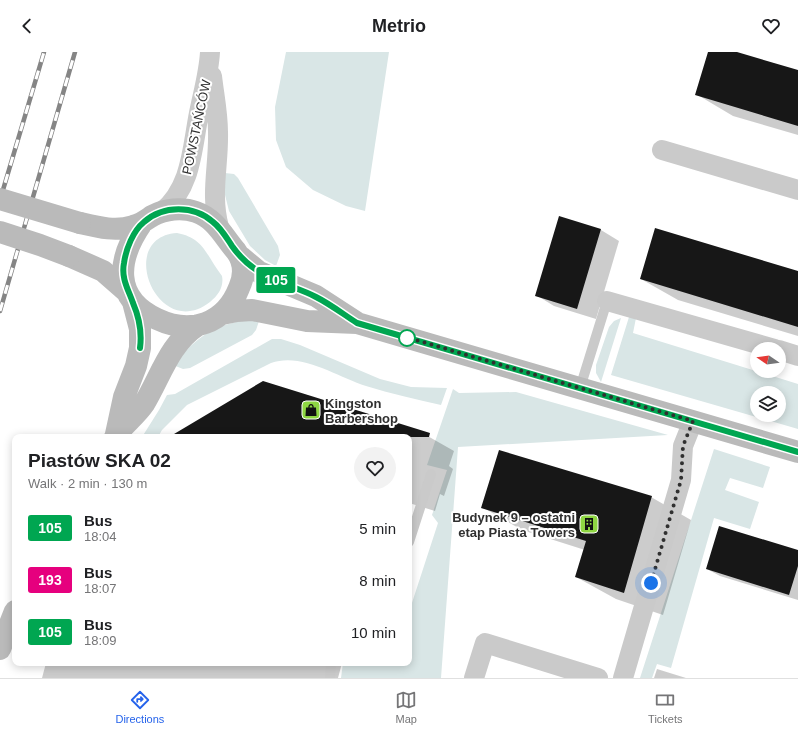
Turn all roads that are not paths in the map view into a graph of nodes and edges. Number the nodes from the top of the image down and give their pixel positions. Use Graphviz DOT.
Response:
graph roads {
  1 [pos="210,55"];
  2 [pos="662,150"];
  3 [pos="798,190"];
  4 [pos="0,199"];
  5 [pos="162,212"];
  6 [pos="142,223"];
  7 [pos="219,227"];
  8 [pos="0,232"];
  9 [pos="241,257"];
  10 [pos="130,297"];
  11 [pos="607,301"];
  12 [pos="222,314"];
  13 [pos="357,323"];
  14 [pos="198,325"];
  15 [pos="750,342"];
  16 [pos="786,352"];
  17 [pos="798,356"];
  18 [pos="580,388"];
  19 [pos="693,421"];
  20 [pos="116,434"];
  21 [pos="118,434"];
  22 [pos="798,452"];
  23 [pos="431,474"];
  24 [pos="412,524"];
  25 [pos="12,619"];
  26 [pos="0,649"];
  27 [pos="331,666"];
  28 [pos="330,678"];
  29 [pos="474,678"];
  30 [pos="598,678"];
  31 [pos="623,678"];
  1 -- 5 [label="street, POWSTAŃCÓW"];
  1 -- 7 [label="street, POWSTAŃCÓW"];
  2 -- 3 [label="street"];
  4 -- 6 [label="street, bridge"];
  5 -- 6 [label="street"];
  5 -- 7 [label="street"];
  6 -- 10 [label="street"];
  7 -- 9 [label="street"];
  8 -- 10 [label="street, bridge"];
  9 -- 12 [label="street"];
  9 -- 13 [label="street"];
  10 -- 14 [label="street"];
  10 -- 20 [label="street"];
  11 -- 15 [label="street"];
  11 -- 18 [label="lane"];
  12 -- 13 [label="street"];
  12 -- 14 [label="street"];
  13 -- 18 [label="street"];
  14 -- 21 [label="street"];
  16 -- 17 [label="street"];
  18 -- 19 [label="street"];
  19 -- 22 [label="street"];
  19 -- 31 [label="street"];
  23 -- 24 [label="lane"];
  25 -- 26 [label="street"];
  27 -- 28 [label="lane"];
  29 -- 30 [label="street"];
}
